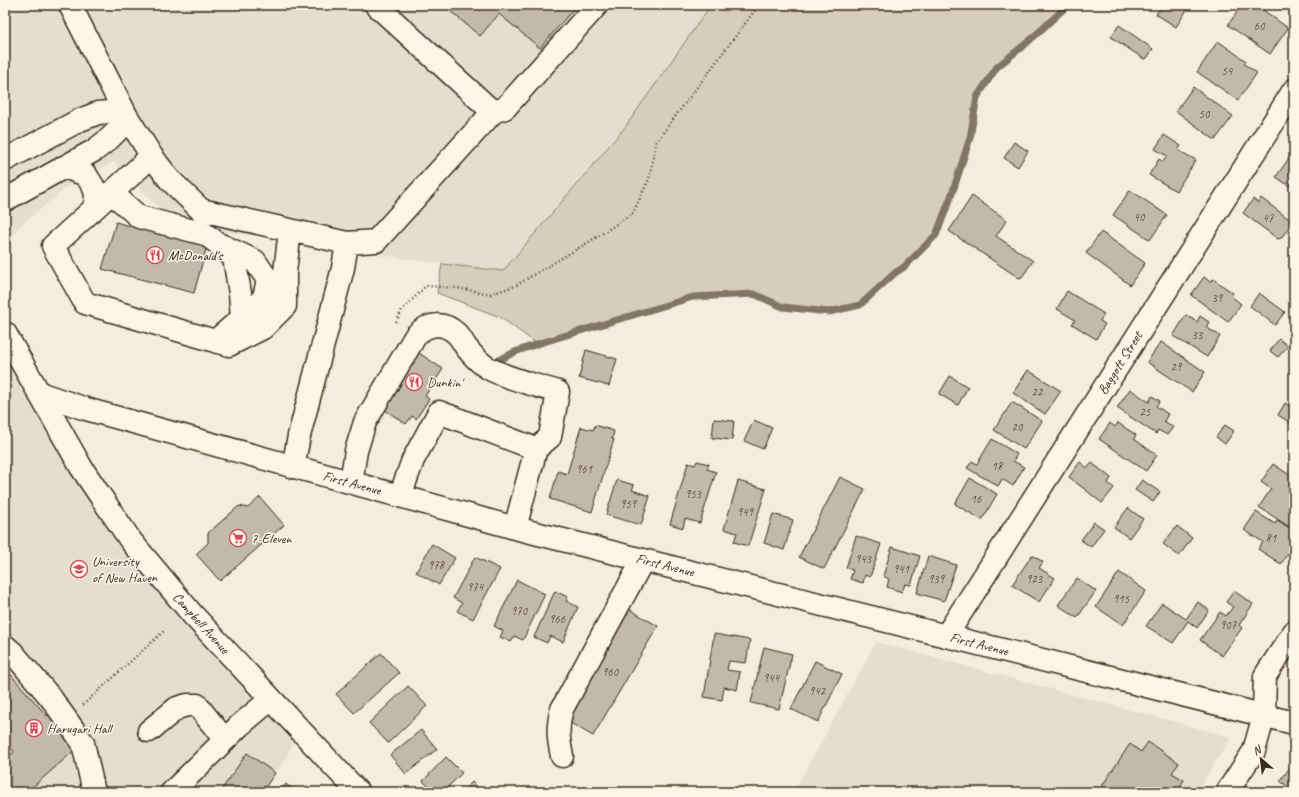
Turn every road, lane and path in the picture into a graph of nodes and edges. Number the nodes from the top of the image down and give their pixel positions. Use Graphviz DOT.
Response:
graph roads {
  1 [pos="70,5"];
  2 [pos="376,5"];
  3 [pos="597,5"];
  4 [pos="759,5"];
  5 [pos="1294,90"];
  6 [pos="493,112"];
  7 [pos="126,115"];
  8 [pos="151,155"];
  9 [pos="5,160"];
  10 [pos="64,168"];
  11 [pos="111,192"];
  12 [pos="5,200"];
  13 [pos="95,207"];
  14 [pos="290,230"];
  15 [pos="347,243"];
  16 [pos="220,245"];
  17 [pos="242,318"];
  18 [pos="394,324"];
  19 [pos="5,333"];
  20 [pos="217,342"];
  21 [pos="40,393"];
  22 [pos="536,449"];
  23 [pos="293,467"];
  24 [pos="351,482"];
  25 [pos="400,496"];
  26 [pos="514,528"];
  27 [pos="643,560"];
  28 [pos="165,630"];
  29 [pos="1294,632"];
  30 [pos="946,636"];
  31 [pos="5,646"];
  32 [pos="271,699"];
  33 [pos="1264,715"];
  34 [pos="67,721"];
  35 [pos="1294,724"];
  36 [pos="148,731"];
  37 [pos="225,740"];
  38 [pos="562,756"];
  39 [pos="94,792"];
  40 [pos="172,792"];
  41 [pos="358,792"];
  42 [pos="1227,792"];
  1 -- 7 [label="main road"];
  2 -- 6 [label="main road"];
  3 -- 6 [label="main road"];
  4 -- 18 [label="path"];
  5 -- 30 [label="main road, Baggott Street"];
  6 -- 15 [label="main road"];
  7 -- 8 [label="main road"];
  7 -- 9 [label="main road"];
  7 -- 10 [label="main road"];
  8 -- 11 [label="main road"];
  8 -- 14 [label="main road"];
  10 -- 12 [label="main road"];
  10 -- 13 [label="main road"];
  11 -- 13 [label="main road"];
  11 -- 16 [label="main road"];
  13 -- 20 [label="main road"];
  14 -- 15 [label="main road"];
  14 -- 20 [label="main road"];
  15 -- 23 [label="main road"];
  16 -- 17 [label="main road"];
  16 -- 17 [label="main road"];
  17 -- 20 [label="main road"];
  19 -- 21 [label="main road, Campbell Avenue"];
  21 -- 23 [label="main road, First Avenue"];
  21 -- 32 [label="main road, Campbell Avenue"];
  22 -- 24 [label="main road"];
  22 -- 25 [label="main road"];
  22 -- 26 [label="main road"];
  23 -- 24 [label="main road, First Avenue"];
  24 -- 25 [label="main road, First Avenue"];
  25 -- 26 [label="main road, First Avenue"];
  26 -- 27 [label="main road, First Avenue"];
  27 -- 30 [label="main road, First Avenue"];
  27 -- 38 [label="main road"];
  28 -- 34 [label="path"];
  29 -- 33 [label="main road"];
  30 -- 33 [label="main road, First Avenue"];
  31 -- 34 [label="main road"];
  32 -- 37 [label="main road"];
  32 -- 41 [label="main road, Campbell Avenue"];
  33 -- 35 [label="main road, First Avenue"];
  33 -- 42 [label="main road"];
  34 -- 39 [label="main road"];
  36 -- 37 [label="main road"];
  37 -- 40 [label="main road"];
}
